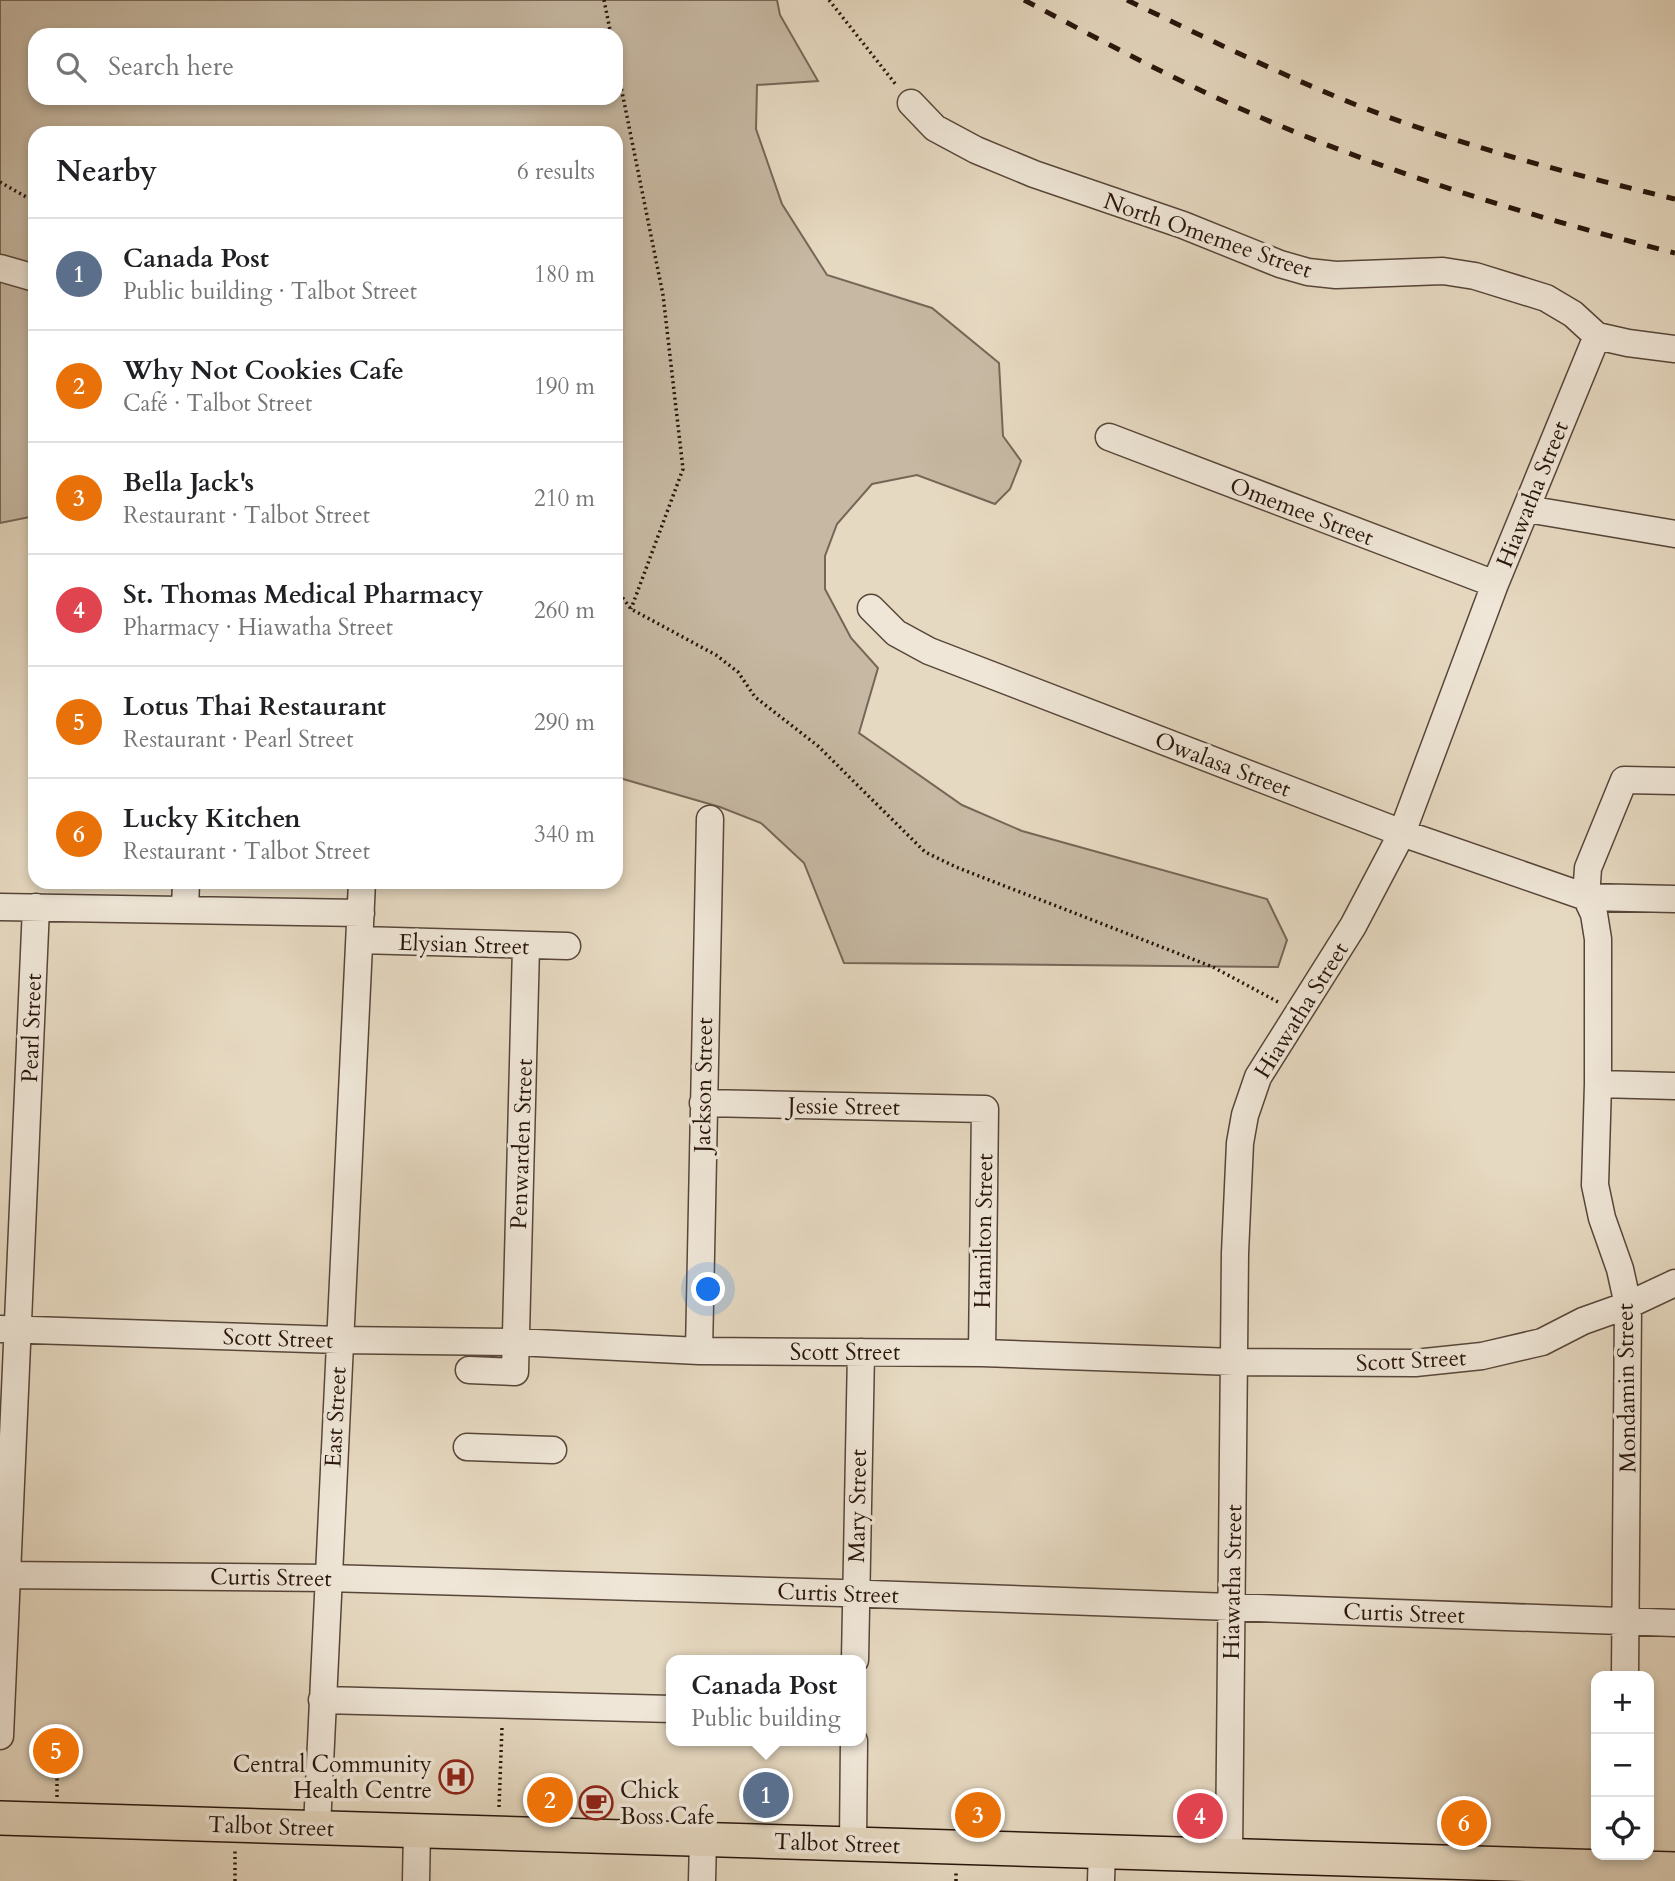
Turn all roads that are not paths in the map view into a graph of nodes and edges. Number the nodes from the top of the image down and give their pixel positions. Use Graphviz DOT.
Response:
graph roads {
  1 [pos="911,103"];
  2 [pos="0,268"];
  3 [pos="28,276"];
  4 [pos="1597,336"];
  5 [pos="1675,349"];
  6 [pos="1109,437"];
  7 [pos="1527,509"];
  8 [pos="1675,534"];
  9 [pos="1495,584"];
  10 [pos="871,608"];
  11 [pos="1675,781"];
  12 [pos="710,819"];
  13 [pos="1402,833"];
  14 [pos="186,889"];
  15 [pos="362,889"];
  16 [pos="1586,897"];
  17 [pos="1675,899"];
  18 [pos="0,906"];
  19 [pos="36,907"];
  20 [pos="186,909"];
  21 [pos="361,913"];
  22 [pos="360,940"];
  23 [pos="567,946"];
  24 [pos="526,947"];
  25 [pos="1598,1084"];
  26 [pos="1675,1086"];
  27 [pos="703,1103"];
  28 [pos="985,1109"];
  29 [pos="1675,1283"];
  30 [pos="1628,1305"];
  31 [pos="10,1329"];
  32 [pos="338,1340"];
  33 [pos="516,1342"];
  34 [pos="699,1351"];
  35 [pos="861,1352"];
  36 [pos="982,1353"];
  37 [pos="1234,1362"];
  38 [pos="469,1370"];
  39 [pos="467,1447"];
  40 [pos="553,1450"];
  41 [pos="4,1575"];
  42 [pos="327,1578"];
  43 [pos="855,1594"];
  44 [pos="1232,1608"];
  45 [pos="1627,1620"];
  46 [pos="1675,1623"];
  47 [pos="2,1647"];
  48 [pos="855,1655"];
  49 [pos="1625,1671"];
  50 [pos="322,1700"];
  51 [pos="666,1709"];
  52 [pos="0,1736"];
  53 [pos="854,1746"];
  54 [pos="0,1818"];
  55 [pos="317,1827"];
  56 [pos="417,1830"];
  57 [pos="703,1839"];
  58 [pos="853,1843"];
  59 [pos="1229,1854"];
  60 [pos="1618,1861"];
  61 [pos="1101,1866"];
  62 [pos="1675,1868"];
  63 [pos="1324,1869"];
  64 [pos="1577,1873"];
  65 [pos="416,1881"];
  66 [pos="702,1881"];
  1 -- 4 [label="street, North Omemee Street"];
  2 -- 3 [label="street"];
  4 -- 5 [label="street"];
  4 -- 7 [label="street, Hiawatha Street"];
  6 -- 9 [label="street, Omemee Street"];
  7 -- 8 [label="street"];
  7 -- 9 [label="street, Hiawatha Street"];
  9 -- 13 [label="street, Hiawatha Street"];
  10 -- 13 [label="street, Owalasa Street"];
  11 -- 16 [label="street"];
  12 -- 27 [label="street, Jackson Street"];
  13 -- 16 [label="street, Owalasa Street"];
  13 -- 37 [label="street, Hiawatha Street"];
  14 -- 20 [label="street"];
  15 -- 21 [label="street, East Street"];
  16 -- 17 [label="street, Owalasa Street"];
  16 -- 25 [label="street, Mondamin Street"];
  18 -- 19 [label="street"];
  19 -- 20 [label="street"];
  19 -- 31 [label="street, Pearl Street"];
  20 -- 21 [label="street"];
  21 -- 22 [label="street, East Street"];
  22 -- 24 [label="street, Elysian Street"];
  22 -- 32 [label="street, East Street"];
  23 -- 24 [label="street, Elysian Street"];
  24 -- 33 [label="street, Penwarden Street"];
  25 -- 26 [label="street"];
  25 -- 30 [label="street, Mondamin Street"];
  27 -- 28 [label="street, Jessie Street"];
  27 -- 34 [label="street, Jackson Street"];
  28 -- 36 [label="street, Hamilton Street"];
  29 -- 30 [label="street, Scott Street"];
  30 -- 37 [label="street, Scott Street"];
  30 -- 45 [label="street, Mondamin Street"];
  31 -- 32 [label="street, Scott Street"];
  31 -- 41 [label="street, Pearl Street"];
  32 -- 33 [label="street, Scott Street"];
  32 -- 42 [label="street, East Street"];
  33 -- 34 [label="street, Scott Street"];
  33 -- 38 [label="street, Penwarden Street"];
  34 -- 35 [label="street, Scott Street"];
  35 -- 36 [label="street, Scott Street"];
  35 -- 43 [label="street, Mary Street"];
  36 -- 37 [label="street, Scott Street"];
  37 -- 44 [label="street, Hiawatha Street"];
  39 -- 40 [label="street"];
  41 -- 42 [label="street, Curtis Street"];
  41 -- 47 [label="street, Pearl Street"];
  42 -- 43 [label="street, Curtis Street"];
  42 -- 50 [label="street, East Street"];
  43 -- 44 [label="street, Curtis Street"];
  43 -- 48 [label="street, Mary Street"];
  44 -- 45 [label="street, Curtis Street"];
  44 -- 59 [label="street, Hiawatha Street"];
  45 -- 46 [label="street, Curtis Street"];
  45 -- 49 [label="street, Mondamin Street"];
  47 -- 52 [label="street, Pearl Street"];
  50 -- 51 [label="street"];
  50 -- 55 [label="street, East Street"];
  53 -- 58 [label="street"];
  54 -- 55 [label="main road, Talbot Street"];
  55 -- 56 [label="main road, Talbot Street"];
  56 -- 57 [label="main road, Talbot Street"];
  56 -- 65 [label="street"];
  57 -- 58 [label="main road, Talbot Street"];
  57 -- 66 [label="street"];
  58 -- 61 [label="main road, Talbot Street"];
  59 -- 61 [label="main road, Talbot Street"];
  59 -- 63 [label="main road, Talbot Street"];
  60 -- 62 [label="main road, Talbot Street"];
  60 -- 64 [label="main road, Talbot Street"];
  63 -- 64 [label="main road, Talbot Street"];
}
